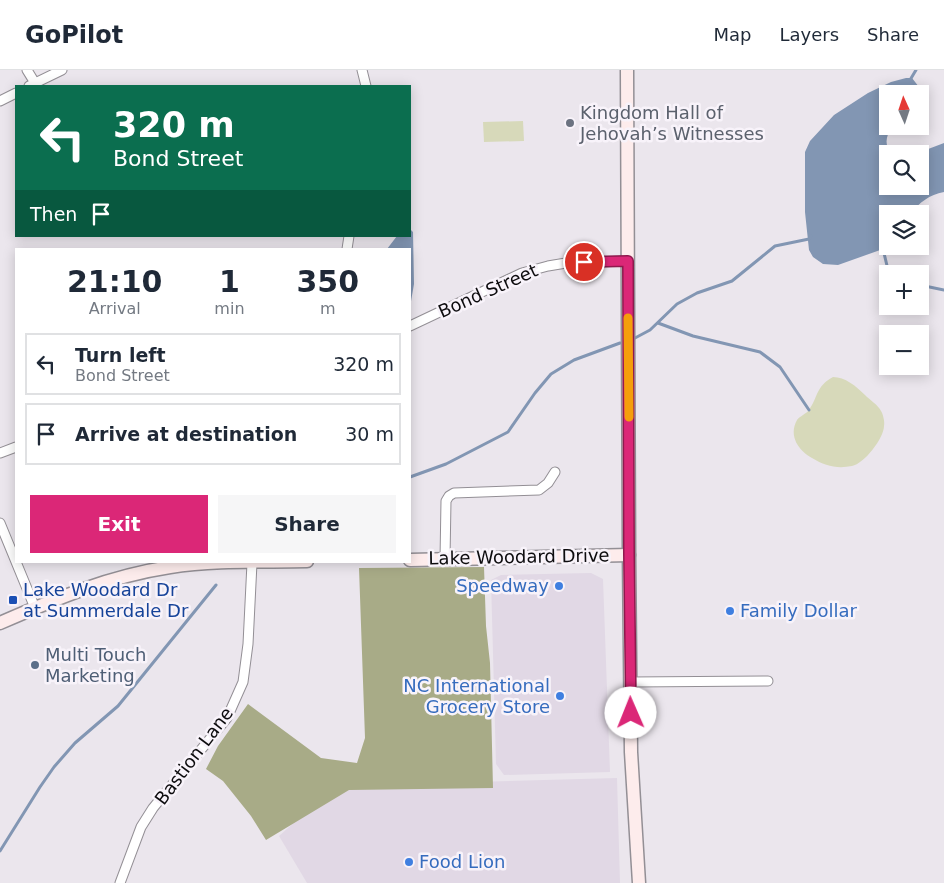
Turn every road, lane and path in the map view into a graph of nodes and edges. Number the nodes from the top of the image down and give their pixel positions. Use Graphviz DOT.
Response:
graph roads {
  1 [pos="27,70"];
  2 [pos="62,70"];
  3 [pos="362,70"];
  4 [pos="626,70"];
  5 [pos="32,85"];
  6 [pos="366,85"];
  7 [pos="15,94"];
  8 [pos="0,101"];
  9 [pos="628,261"];
  10 [pos="411,326"];
  11 [pos="15,447"];
  12 [pos="0,453"];
  13 [pos="555,472"];
  14 [pos="0,523"];
  15 [pos="629,554"];
  16 [pos="15,559"];
  17 [pos="446,559"];
  18 [pos="411,560"];
  19 [pos="16,563"];
  20 [pos="252,563"];
  21 [pos="35,608"];
  22 [pos="0,622"];
  23 [pos="768,681"];
  24 [pos="631,682"];
  25 [pos="120,883"];
  26 [pos="639,883"];
  1 -- 5 [label="street"];
  2 -- 5 [label="street"];
  3 -- 6 [label="street"];
  4 -- 9 [label="street"];
  7 -- 8 [label="street"];
  9 -- 10 [label="street, Bond Street"];
  9 -- 15 [label="street"];
  11 -- 12 [label="street"];
  13 -- 17 [label="street"];
  14 -- 16 [label="street"];
  15 -- 17 [label="street, Lake Woodard Drive"];
  15 -- 24 [label="street"];
  17 -- 18 [label="street, Lake Woodard Drive"];
  19 -- 21 [label="street"];
  20 -- 21 [label="street"];
  20 -- 25 [label="street, Bastion Lane"];
  21 -- 22 [label="street"];
  23 -- 24 [label="street"];
  24 -- 26 [label="street"];
}
